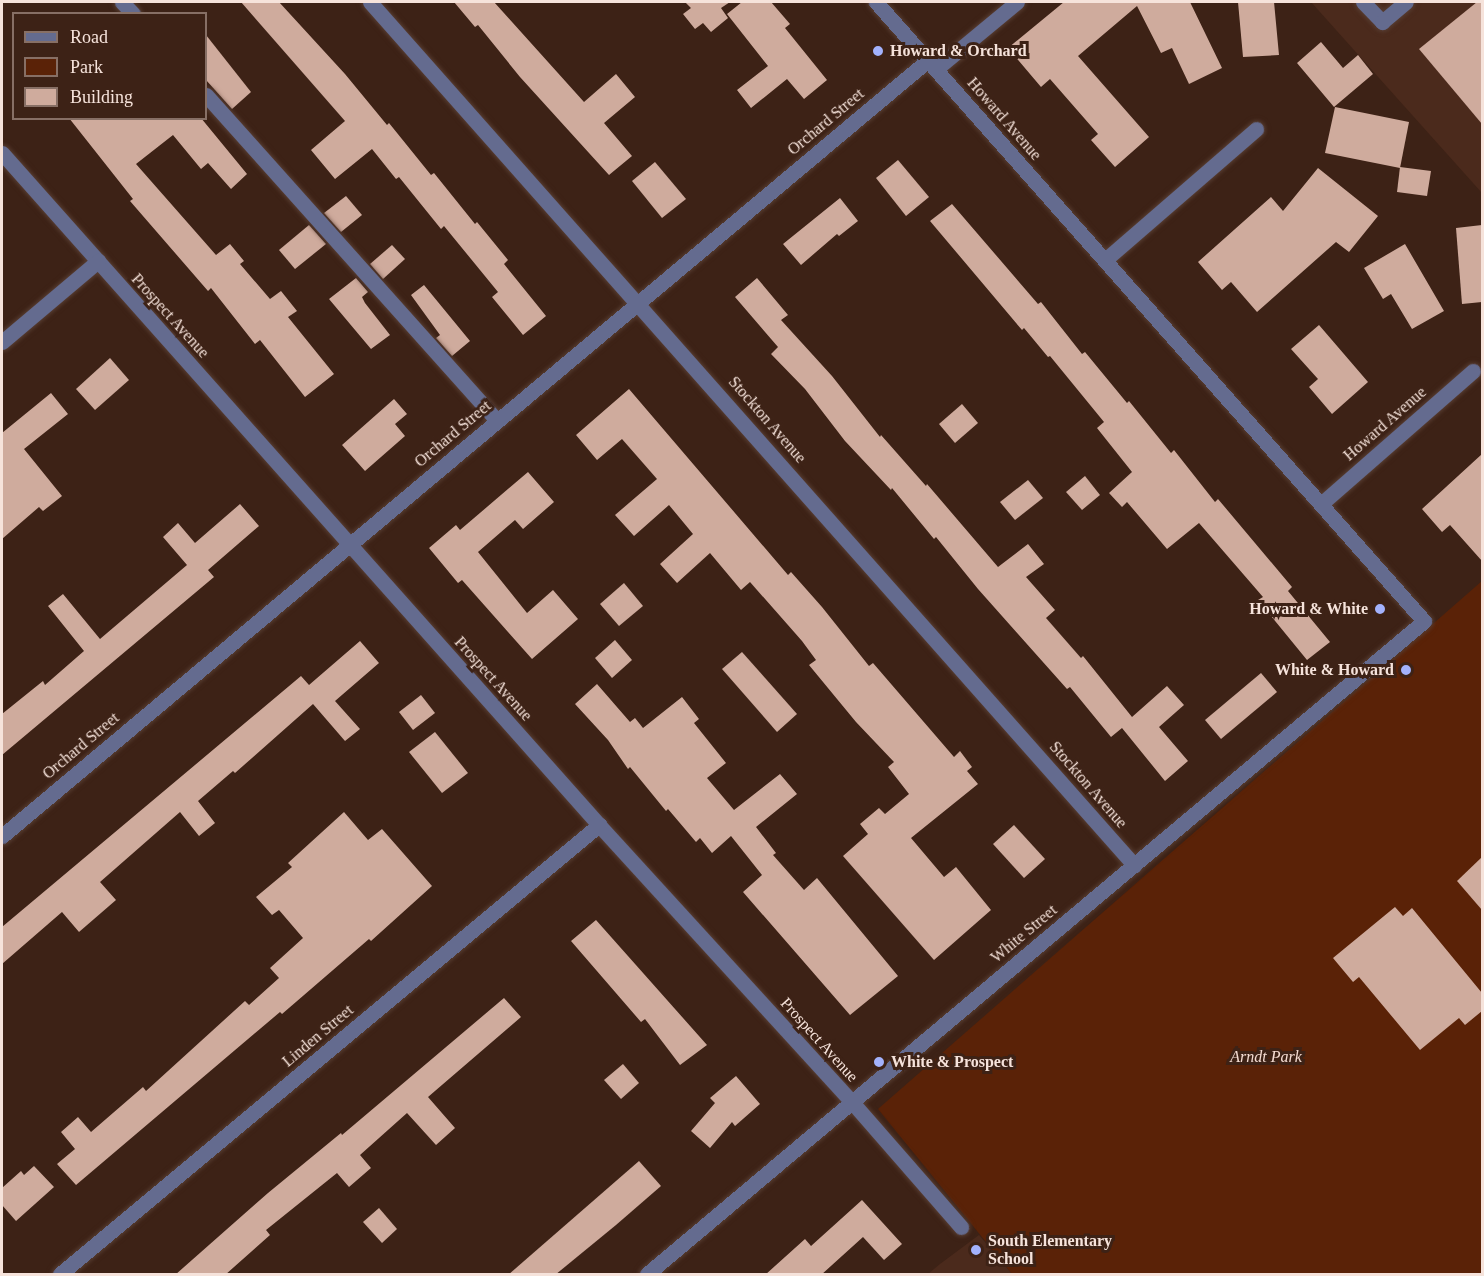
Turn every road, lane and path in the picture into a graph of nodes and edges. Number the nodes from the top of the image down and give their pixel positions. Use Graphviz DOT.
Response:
graph roads {
  1 [pos="370,2"];
  2 [pos="876,2"];
  3 [pos="1017,2"];
  4 [pos="1363,2"];
  5 [pos="1406,2"];
  6 [pos="932,64"];
  7 [pos="207,96"];
  8 [pos="1256,129"];
  9 [pos="2,153"];
  10 [pos="1105,260"];
  11 [pos="98,261"];
  12 [pos="639,302"];
  13 [pos="2,342"];
  14 [pos="1473,371"];
  15 [pos="497,421"];
  16 [pos="1320,504"];
  17 [pos="349,544"];
  18 [pos="1424,621"];
  19 [pos="599,825"];
  20 [pos="2,836"];
  21 [pos="1134,865"];
  22 [pos="852,1102"];
  23 [pos="961,1227"];
  24 [pos="60,1275"];
  25 [pos="647,1275"];
  1 -- 12 [label="street, Stockton Avenue"];
  2 -- 6 [label="street, Howard Avenue"];
  3 -- 6 [label="street, Orchard Street"];
  4 -- 5 [label="street"];
  6 -- 10 [label="street, Howard Avenue"];
  6 -- 12 [label="street, Orchard Street"];
  7 -- 15 [label="street"];
  8 -- 10 [label="street"];
  9 -- 11 [label="street, Prospect Avenue"];
  10 -- 16 [label="street, Howard Avenue"];
  11 -- 13 [label="street"];
  11 -- 17 [label="street, Prospect Avenue"];
  12 -- 15 [label="street, Orchard Street"];
  12 -- 21 [label="street, Stockton Avenue"];
  14 -- 16 [label="street, Howard Avenue"];
  15 -- 17 [label="street, Orchard Street"];
  16 -- 18 [label="street, Howard Avenue"];
  17 -- 19 [label="street, Prospect Avenue"];
  17 -- 20 [label="street, Orchard Street"];
  18 -- 21 [label="street, White Street"];
  19 -- 22 [label="street, Prospect Avenue"];
  19 -- 24 [label="street, Linden Street"];
  21 -- 22 [label="street, White Street"];
  22 -- 23 [label="street, Prospect Avenue"];
  22 -- 25 [label="street, White Street"];
}
